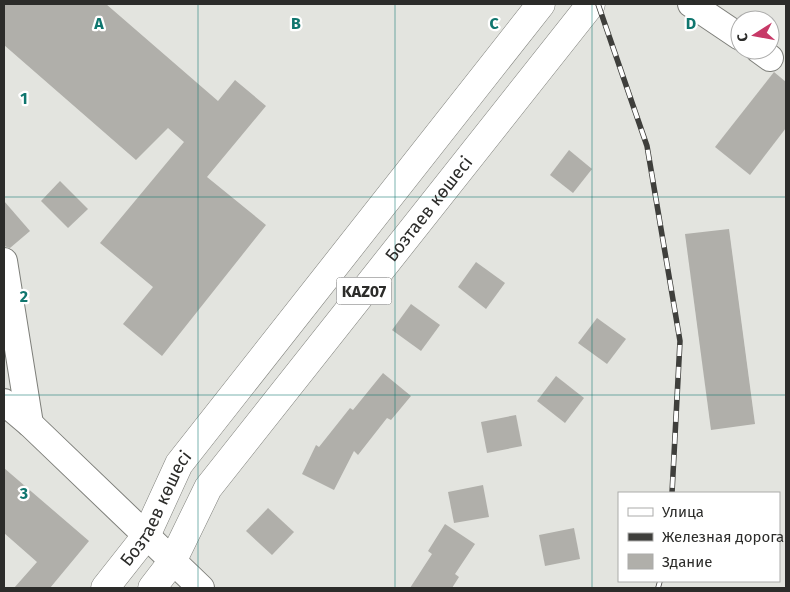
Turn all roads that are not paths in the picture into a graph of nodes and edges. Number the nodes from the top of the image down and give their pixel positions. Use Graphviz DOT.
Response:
graph roads {
  1 [pos="540,4"];
  2 [pos="591,4"];
  3 [pos="691,4"];
  4 [pos="730,30"];
  5 [pos="4,261"];
  6 [pos="4,402"];
  7 [pos="30,424"];
  8 [pos="146,536"];
  9 [pos="172,562"];
  10 [pos="105,588"];
  11 [pos="152,588"];
  12 [pos="202,588"];
  1 -- 8 [label="highway, Бозтаев көшесі / KAZ07"];
  2 -- 9 [label="highway, Бозтаев көшесі / KAZ07"];
  3 -- 4 [label="street"];
  5 -- 7 [label="street"];
  6 -- 7 [label="street"];
  7 -- 8 [label="street"];
  8 -- 9 [label="street"];
  8 -- 10 [label="highway, Бозтаев көшесі / KAZ07"];
  9 -- 11 [label="highway, Бозтаев көшесі / KAZ07"];
  9 -- 12 [label="street"];
}
